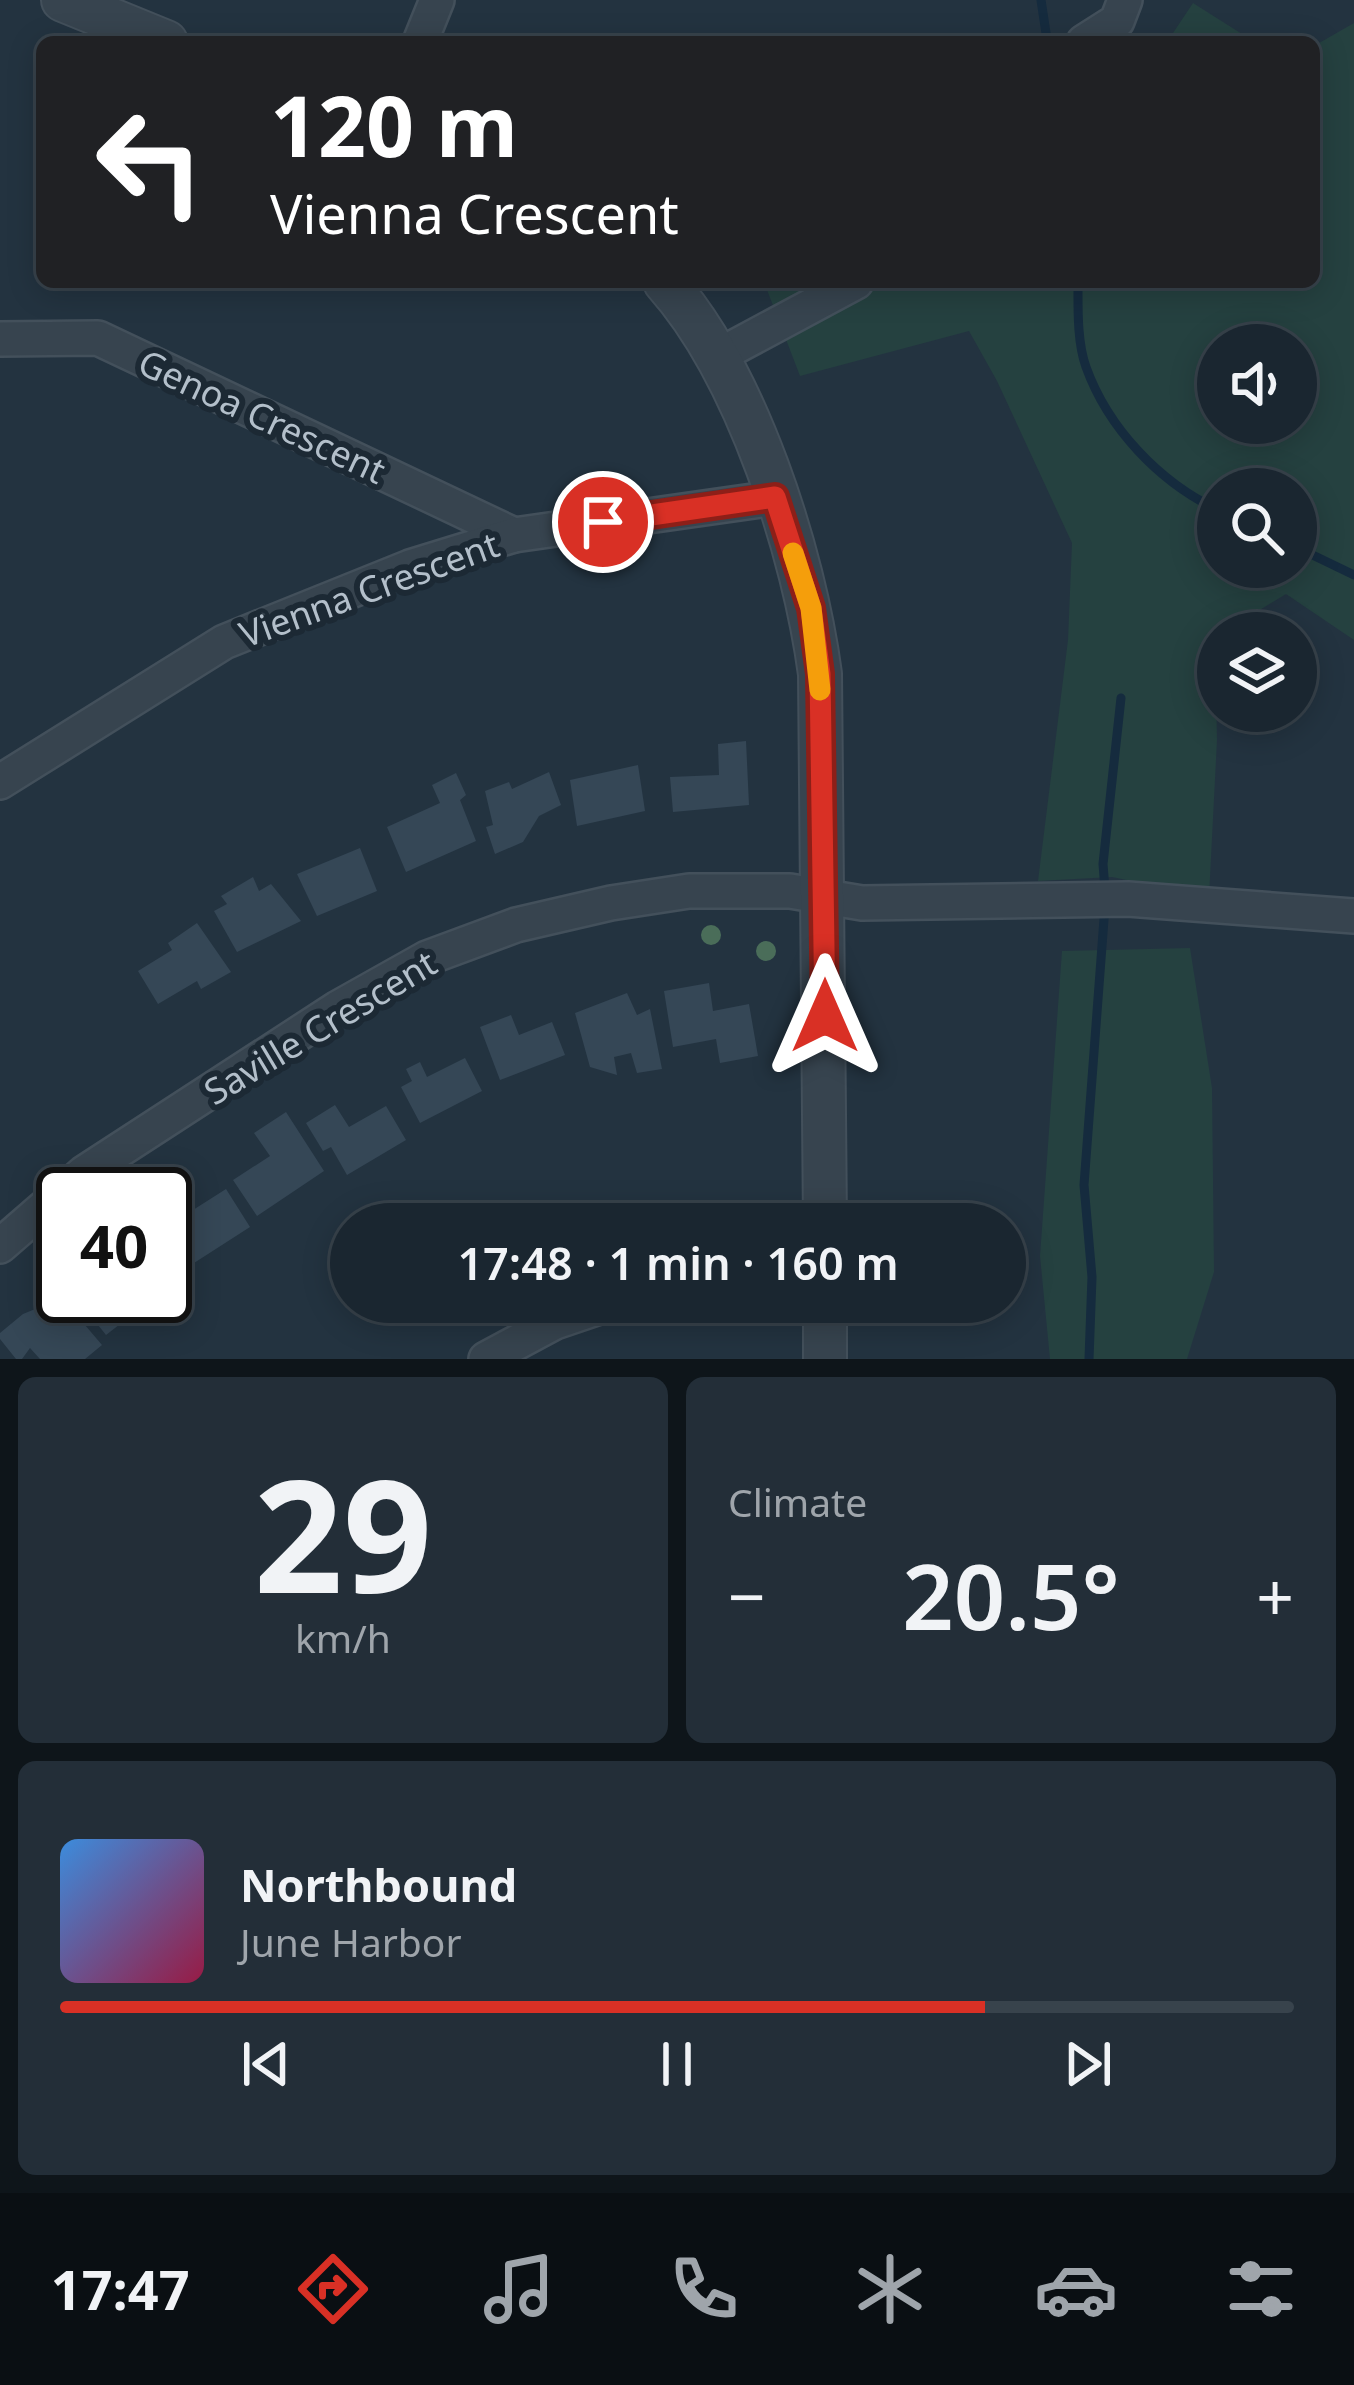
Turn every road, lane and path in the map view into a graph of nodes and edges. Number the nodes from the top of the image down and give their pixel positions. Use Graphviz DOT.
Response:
graph roads {
  1 [pos="63,0"];
  2 [pos="437,0"];
  3 [pos="1125,0"];
  4 [pos="151,36"];
  5 [pos="422,36"];
  6 [pos="1093,36"];
  7 [pos="669,288"];
  8 [pos="845,288"];
  9 [pos="0,339"];
  10 [pos="718,356"];
  11 [pos="775,497"];
  12 [pos="514,536"];
  13 [pos="0,782"];
  14 [pos="824,896"];
  15 [pos="1354,916"];
  16 [pos="825,1203"];
  17 [pos="0,1246"];
  18 [pos="553,1323"];
  19 [pos="826,1323"];
  20 [pos="486,1359"];
  21 [pos="826,1359"];
  1 -- 4 [label="street"];
  2 -- 5 [label="street"];
  3 -- 6 [label="street"];
  7 -- 10 [label="street"];
  8 -- 10 [label="street"];
  9 -- 12 [label="street, Genoa Crescent"];
  10 -- 11 [label="street"];
  11 -- 12 [label="street, Vienna Crescent"];
  11 -- 14 [label="street"];
  12 -- 13 [label="street, Vienna Crescent"];
  14 -- 15 [label="street, Saville Crescent"];
  14 -- 16 [label="street"];
  14 -- 17 [label="street, Saville Crescent"];
  18 -- 20 [label="street"];
  19 -- 21 [label="street"];
}
